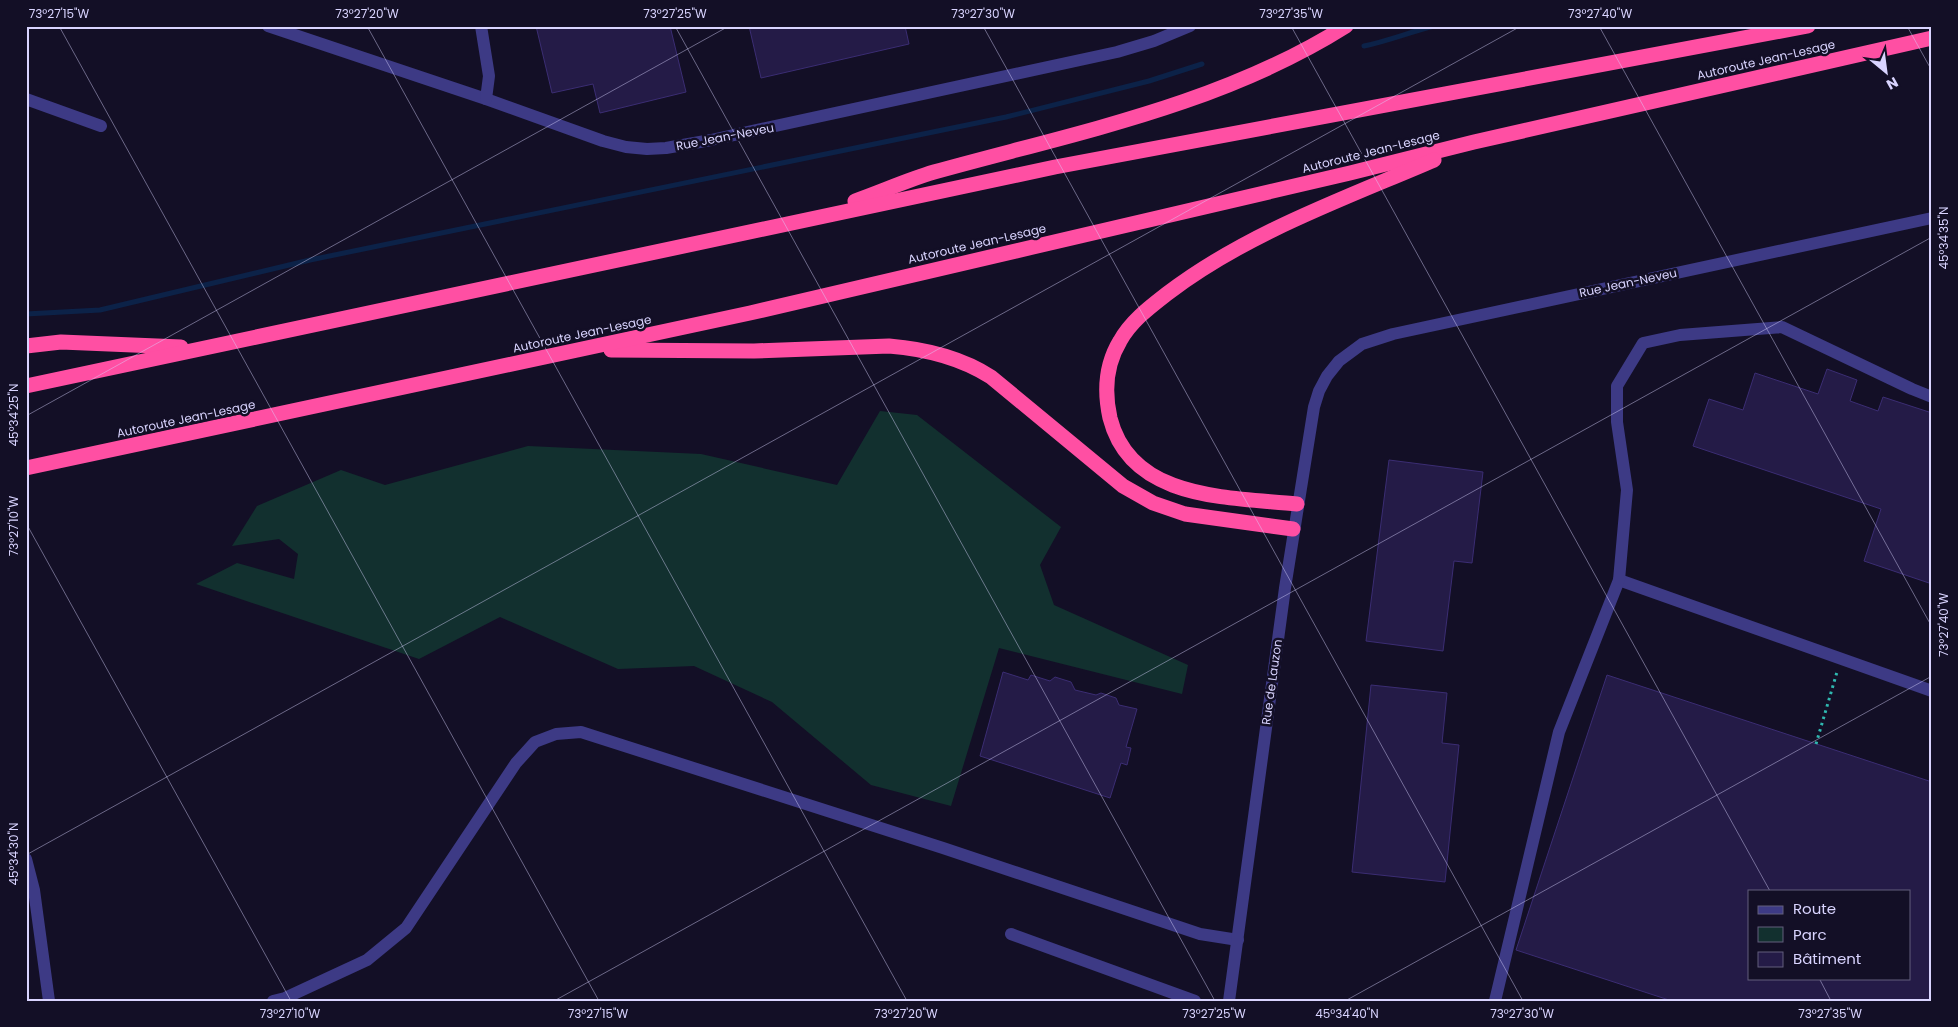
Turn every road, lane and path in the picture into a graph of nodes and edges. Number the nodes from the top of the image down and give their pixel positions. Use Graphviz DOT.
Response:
graph roads {
  1 [pos="268,26"];
  2 [pos="481,26"];
  3 [pos="1190,26"];
  4 [pos="1346,26"];
  5 [pos="1808,26"];
  6 [pos="1932,38"];
  7 [pos="26,99"];
  8 [pos="486,99"];
  9 [pos="101,126"];
  10 [pos="1474,142"];
  11 [pos="1932,218"];
  12 [pos="805,220"];
  13 [pos="26,346"];
  14 [pos="203,348"];
  15 [pos="582,350"];
  16 [pos="1333,368"];
  17 [pos="26,386"];
  18 [pos="1932,397"];
  19 [pos="26,468"];
  20 [pos="1297,504"];
  21 [pos="1294,529"];
  22 [pos="1619,580"];
  23 [pos="1842,659"];
  24 [pos="1932,690"];
  25 [pos="1816,744"];
  26 [pos="26,859"];
  27 [pos="1012,934"];
  28 [pos="1238,940"];
  29 [pos="49,1001"];
  30 [pos="273,1001"];
  31 [pos="1196,1001"];
  32 [pos="1229,1001"];
  33 [pos="1495,1001"];
  1 -- 8 [label="street, Rue Jean-Neveu"];
  2 -- 8 [label="street"];
  3 -- 8 [label="street, Rue Jean-Neveu"];
  4 -- 12 [label="highway"];
  5 -- 12 [label="highway, Autoroute Jean-Lesage"];
  6 -- 10 [label="highway, Autoroute Jean-Lesage"];
  7 -- 9 [label="street"];
  10 -- 15 [label="highway, Autoroute Jean-Lesage"];
  10 -- 20 [label="highway"];
  11 -- 16 [label="street, Rue Jean-Neveu"];
  12 -- 14 [label="highway, Autoroute Jean-Lesage"];
  13 -- 14 [label="highway"];
  14 -- 17 [label="highway, Autoroute Jean-Lesage"];
  15 -- 19 [label="highway, Autoroute Jean-Lesage"];
  15 -- 21 [label="highway"];
  16 -- 20 [label="street, Rue de Lauzon"];
  18 -- 22 [label="street"];
  20 -- 21 [label="street, Rue de Lauzon"];
  21 -- 28 [label="street, Rue de Lauzon"];
  22 -- 23 [label="street"];
  22 -- 33 [label="street"];
  23 -- 24 [label="street"];
  23 -- 25 [label="path"];
  26 -- 29 [label="street"];
  27 -- 31 [label="street"];
  28 -- 30 [label="street"];
  28 -- 32 [label="street, Rue de Lauzon"];
}
